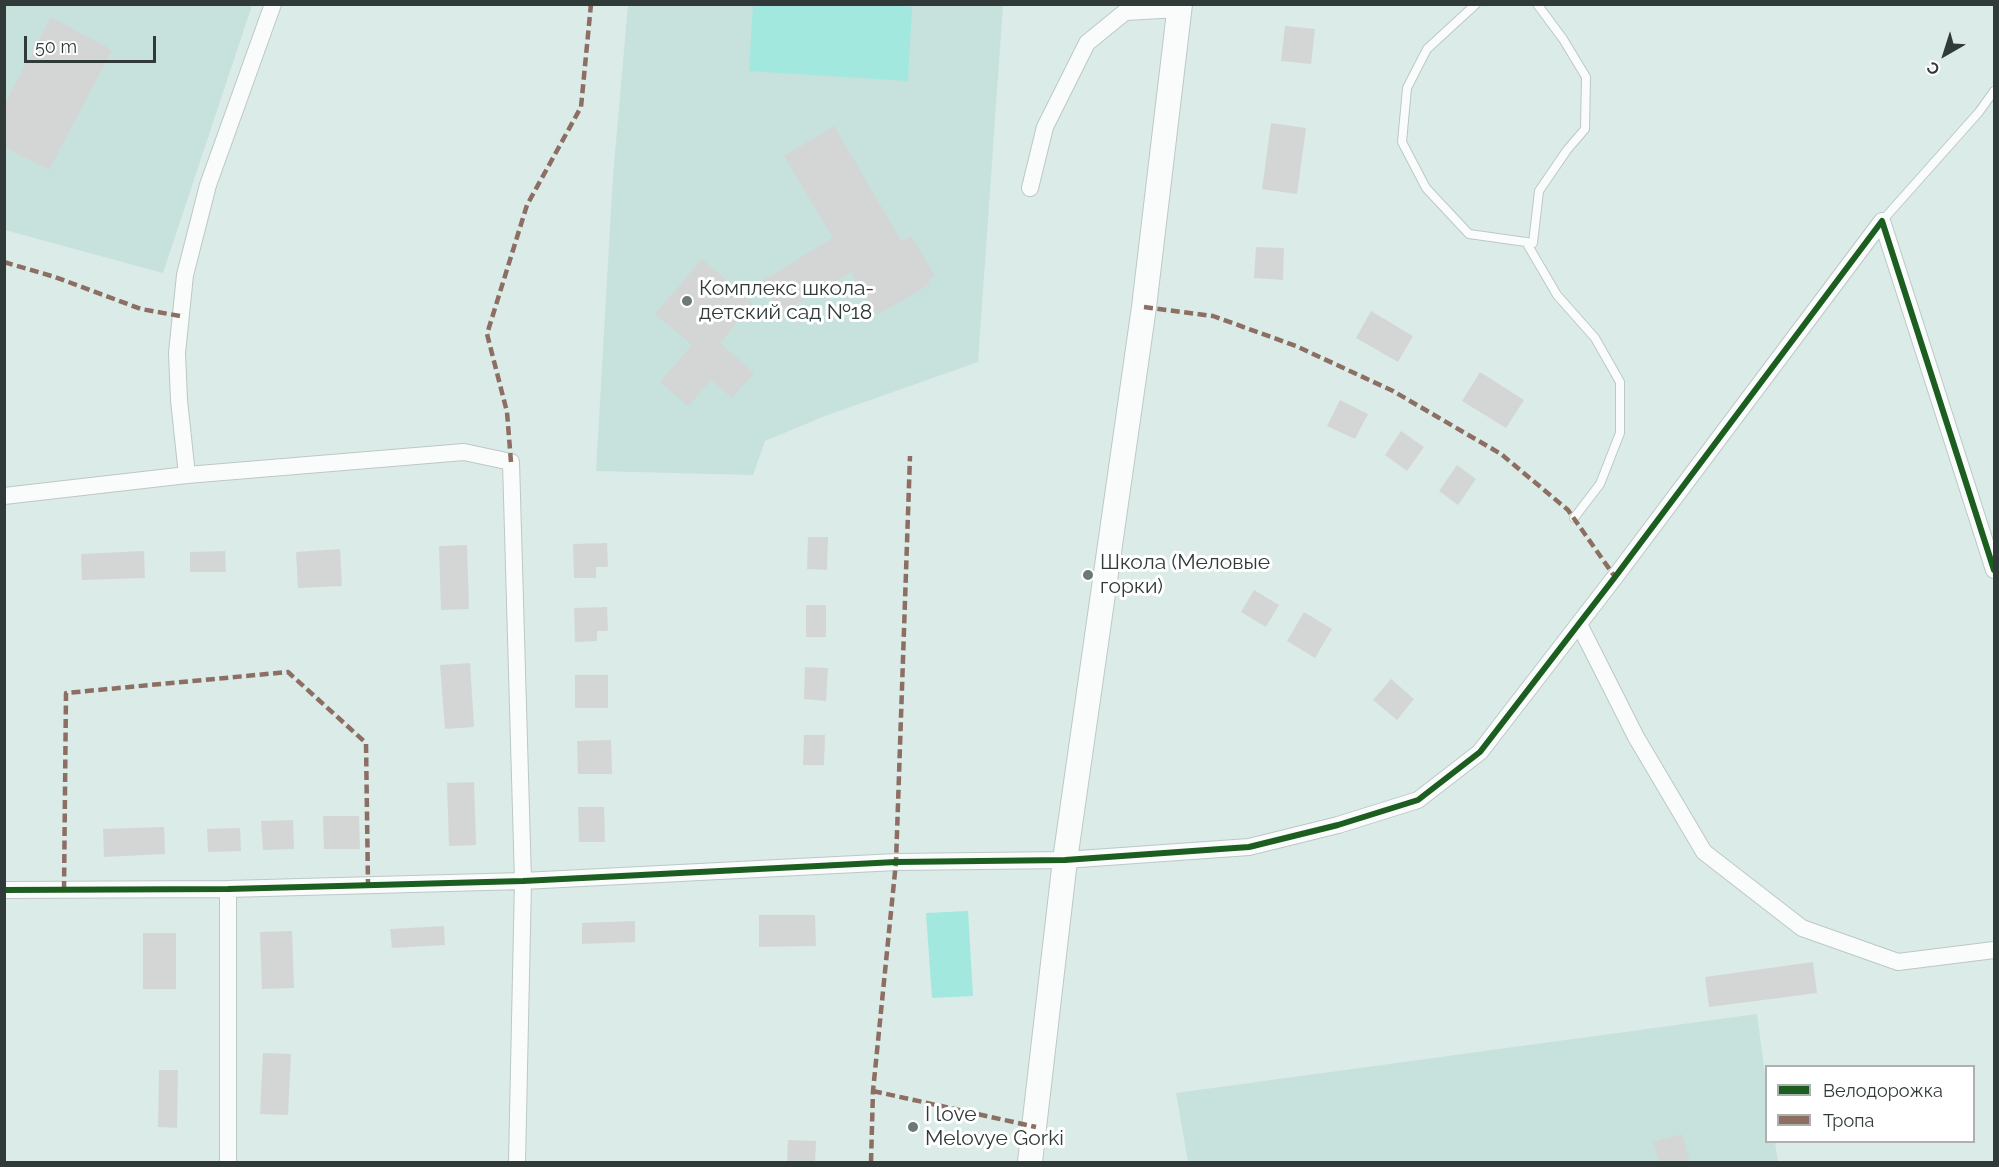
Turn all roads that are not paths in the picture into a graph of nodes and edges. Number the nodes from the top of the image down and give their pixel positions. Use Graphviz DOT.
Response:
graph roads {
  1 [pos="273,4"];
  2 [pos="1476,4"];
  3 [pos="1537,4"];
  4 [pos="1179,7"];
  5 [pos="1995,91"];
  6 [pos="1030,188"];
  7 [pos="1882,221"];
  8 [pos="1526,242"];
  9 [pos="187,475"];
  10 [pos="4,496"];
  11 [pos="1574,518"];
  12 [pos="1995,570"];
  13 [pos="1579,624"];
  14 [pos="1065,860"];
  15 [pos="524,881"];
  16 [pos="228,889"];
  17 [pos="4,890"];
  18 [pos="1995,950"];
  19 [pos="228,1162"];
  20 [pos="517,1162"];
  21 [pos="1030,1162"];
  1 -- 9 [label="street"];
  2 -- 8 [label="lane"];
  3 -- 8 [label="lane"];
  4 -- 6 [label="street"];
  4 -- 14 [label="street"];
  5 -- 7 [label="lane"];
  7 -- 12 [label="street"];
  7 -- 13 [label="street"];
  8 -- 11 [label="lane"];
  9 -- 10 [label="street"];
  9 -- 15 [label="street"];
  13 -- 14 [label="street"];
  13 -- 18 [label="street"];
  14 -- 15 [label="street"];
  14 -- 21 [label="street"];
  15 -- 16 [label="street"];
  15 -- 20 [label="street"];
  16 -- 17 [label="street"];
  16 -- 19 [label="street"];
}
